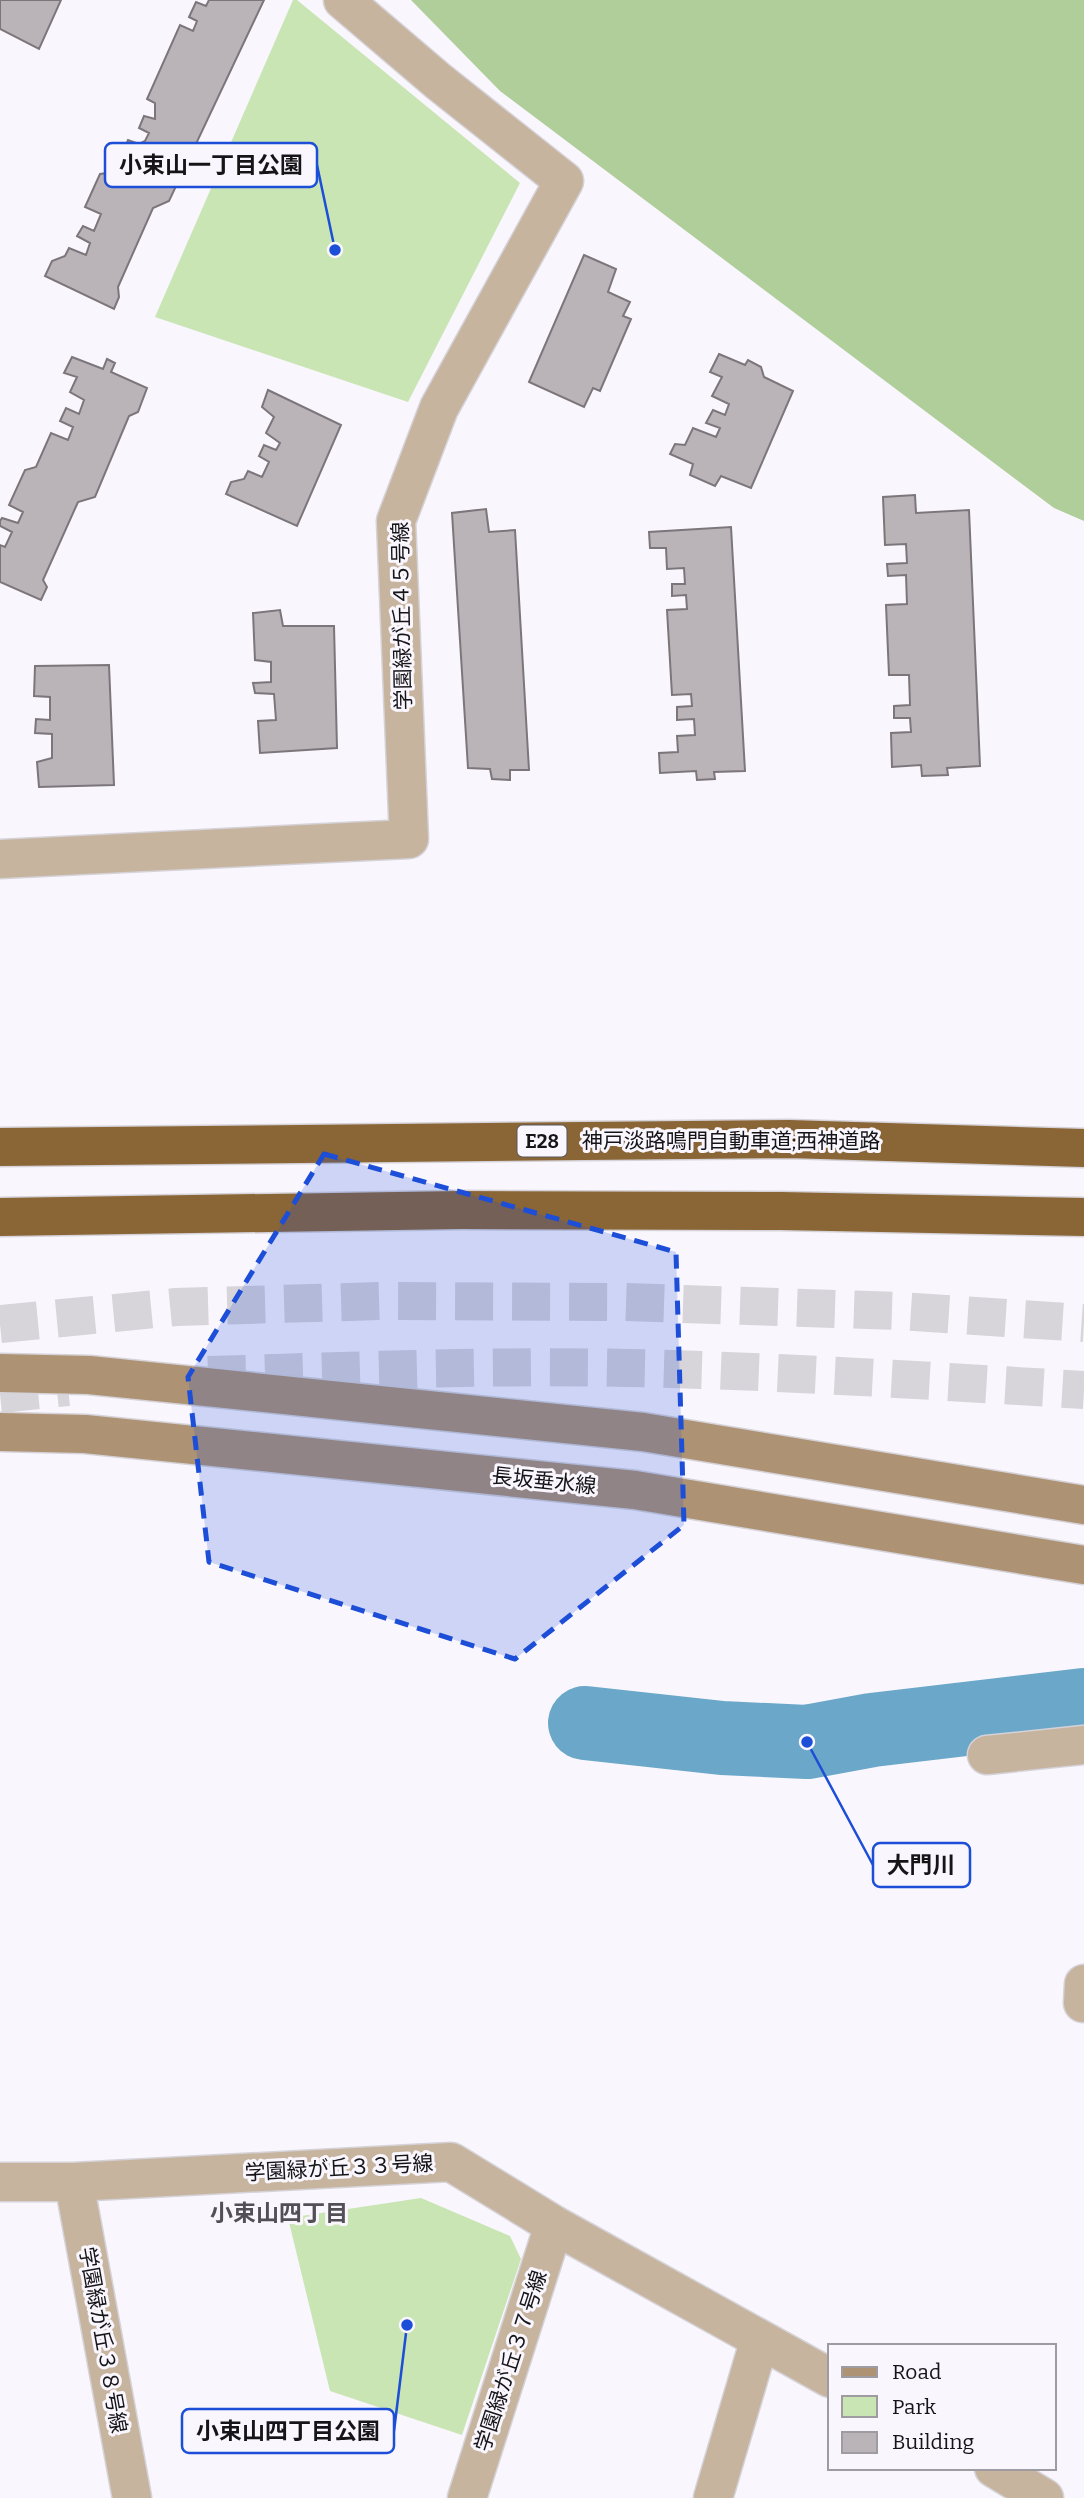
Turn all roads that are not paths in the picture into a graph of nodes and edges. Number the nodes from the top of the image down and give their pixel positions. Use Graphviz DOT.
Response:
graph roads {
  1 [pos="343,0"];
  2 [pos="0,859"];
  3 [pos="0,1147"];
  4 [pos="1084,1147"];
  5 [pos="0,1217"];
  6 [pos="1084,1217"];
  7 [pos="0,1373"];
  8 [pos="0,1432"];
  9 [pos="1084,1506"];
  10 [pos="1084,1564"];
  11 [pos="1084,1745"];
  12 [pos="987,1755"];
  13 [pos="0,2182"];
  14 [pos="74,2182"];
  15 [pos="554,2225"];
  16 [pos="760,2339"];
  17 [pos="828,2377"];
  18 [pos="987,2470"];
  19 [pos="997,2470"];
  20 [pos="132,2498"];
  21 [pos="467,2498"];
  22 [pos="713,2498"];
  23 [pos="979,2498"];
  24 [pos="1044,2498"];
  1 -- 2 [label="street, 学園緑が丘４５号線"];
  3 -- 4 [label="highway, 神戸淡路鳴門自動車道;西神道路 / E28"];
  5 -- 6 [label="highway"];
  7 -- 9 [label="main road"];
  8 -- 10 [label="main road, 長坂垂水線"];
  11 -- 12 [label="street"];
  13 -- 14 [label="street, 学園緑が丘３３号線"];
  14 -- 15 [label="street, 学園緑が丘３３号線"];
  14 -- 20 [label="street, 学園緑が丘３８号線"];
  15 -- 16 [label="street, 学園緑が丘３３号線"];
  15 -- 21 [label="street, 学園緑が丘３７号線"];
  16 -- 17 [label="street, 学園緑が丘３３号線"];
  16 -- 22 [label="street"];
  18 -- 23 [label="street"];
  19 -- 24 [label="street"];
}
